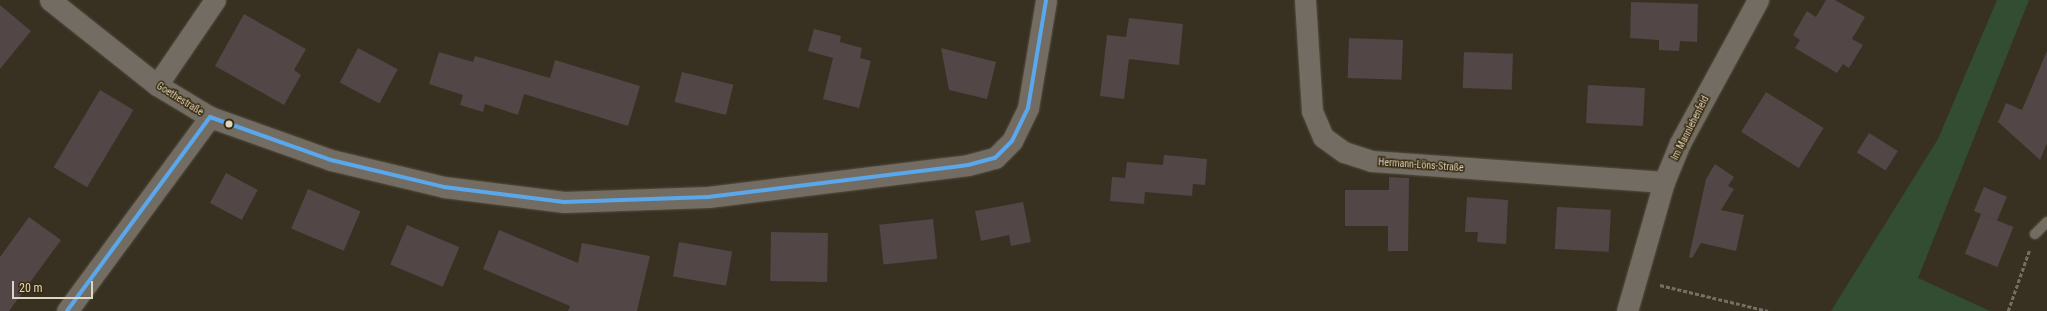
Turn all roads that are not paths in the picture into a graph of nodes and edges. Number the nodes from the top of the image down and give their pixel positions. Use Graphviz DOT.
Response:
graph roads {
  1 [pos="50,0"];
  2 [pos="215,0"];
  3 [pos="1046,0"];
  4 [pos="1305,0"];
  5 [pos="1758,0"];
  6 [pos="157,86"];
  7 [pos="210,117"];
  8 [pos="1664,182"];
  9 [pos="2047,222"];
  10 [pos="2035,234"];
  11 [pos="67,311"];
  12 [pos="1627,311"];
  1 -- 6 [label="street, Goethestraße"];
  2 -- 6 [label="street"];
  3 -- 7 [label="street, Goethestraße"];
  4 -- 8 [label="street, Hermann-Löns-Straße"];
  5 -- 8 [label="street, Im Mannlehenfeld"];
  6 -- 7 [label="street, Goethestraße"];
  7 -- 11 [label="street"];
  8 -- 12 [label="street, Im Mannlehenfeld"];
  9 -- 10 [label="lane"];
}
